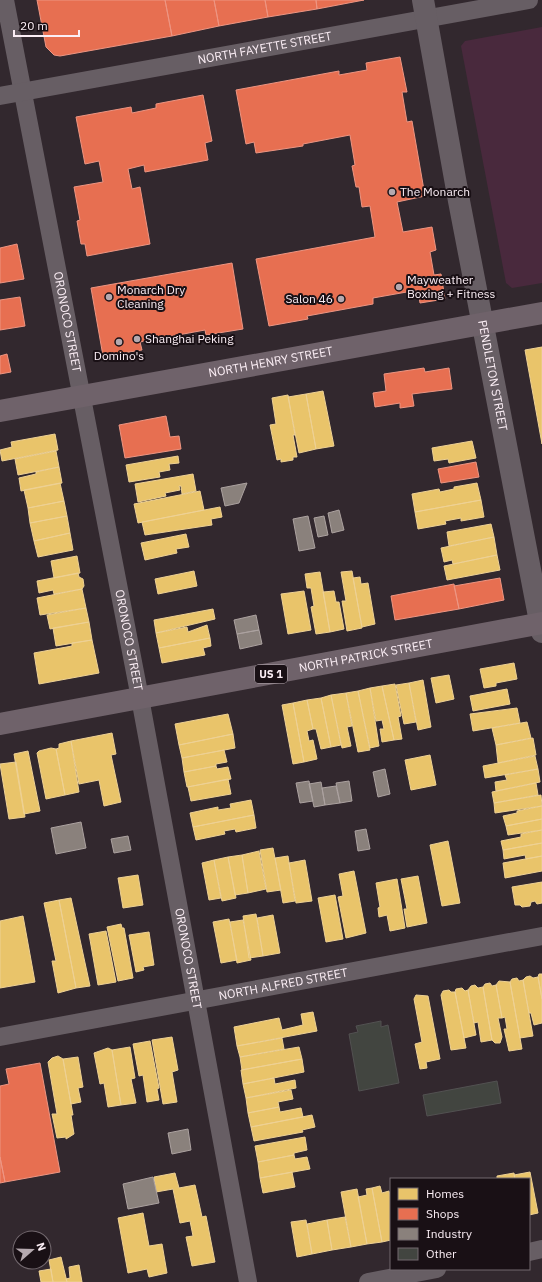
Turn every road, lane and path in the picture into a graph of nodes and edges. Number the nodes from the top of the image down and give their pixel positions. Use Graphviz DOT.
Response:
graph roads {
  1 [pos="5,0"];
  2 [pos="528,0"];
  3 [pos="425,9"];
  4 [pos="22,92"];
  5 [pos="0,96"];
  6 [pos="542,312"];
  7 [pos="483,324"];
  8 [pos="81,397"];
  9 [pos="0,412"];
  10 [pos="541,626"];
  11 [pos="140,698"];
  12 [pos="0,724"];
  13 [pos="542,936"];
  14 [pos="195,1001"];
  15 [pos="0,1037"];
  16 [pos="542,1249"];
  17 [pos="530,1252"];
  18 [pos="432,1270"];
  19 [pos="248,1282"];
  20 [pos="368,1282"];
  1 -- 4 [label="street, ORONOCO STREET"];
  2 -- 3 [label="street, NORTH FAYETTE STREET"];
  3 -- 4 [label="street, NORTH FAYETTE STREET"];
  3 -- 7 [label="main road, PENDLETON STREET"];
  4 -- 5 [label="street, NORTH FAYETTE STREET"];
  4 -- 8 [label="street, ORONOCO STREET"];
  6 -- 7 [label="highway, NORTH HENRY STREET"];
  7 -- 8 [label="highway, NORTH HENRY STREET"];
  7 -- 10 [label="main road, PENDLETON STREET"];
  8 -- 9 [label="highway, NORTH HENRY STREET"];
  8 -- 11 [label="street, ORONOCO STREET"];
  10 -- 11 [label="highway, NORTH PATRICK STREET / US 1"];
  11 -- 12 [label="highway, NORTH PATRICK STREET / US 1"];
  11 -- 14 [label="street, ORONOCO STREET"];
  13 -- 14 [label="street, NORTH ALFRED STREET"];
  14 -- 15 [label="street, NORTH ALFRED STREET"];
  14 -- 19 [label="street, ORONOCO STREET"];
  16 -- 17 [label="street"];
  18 -- 20 [label="street"];
}
